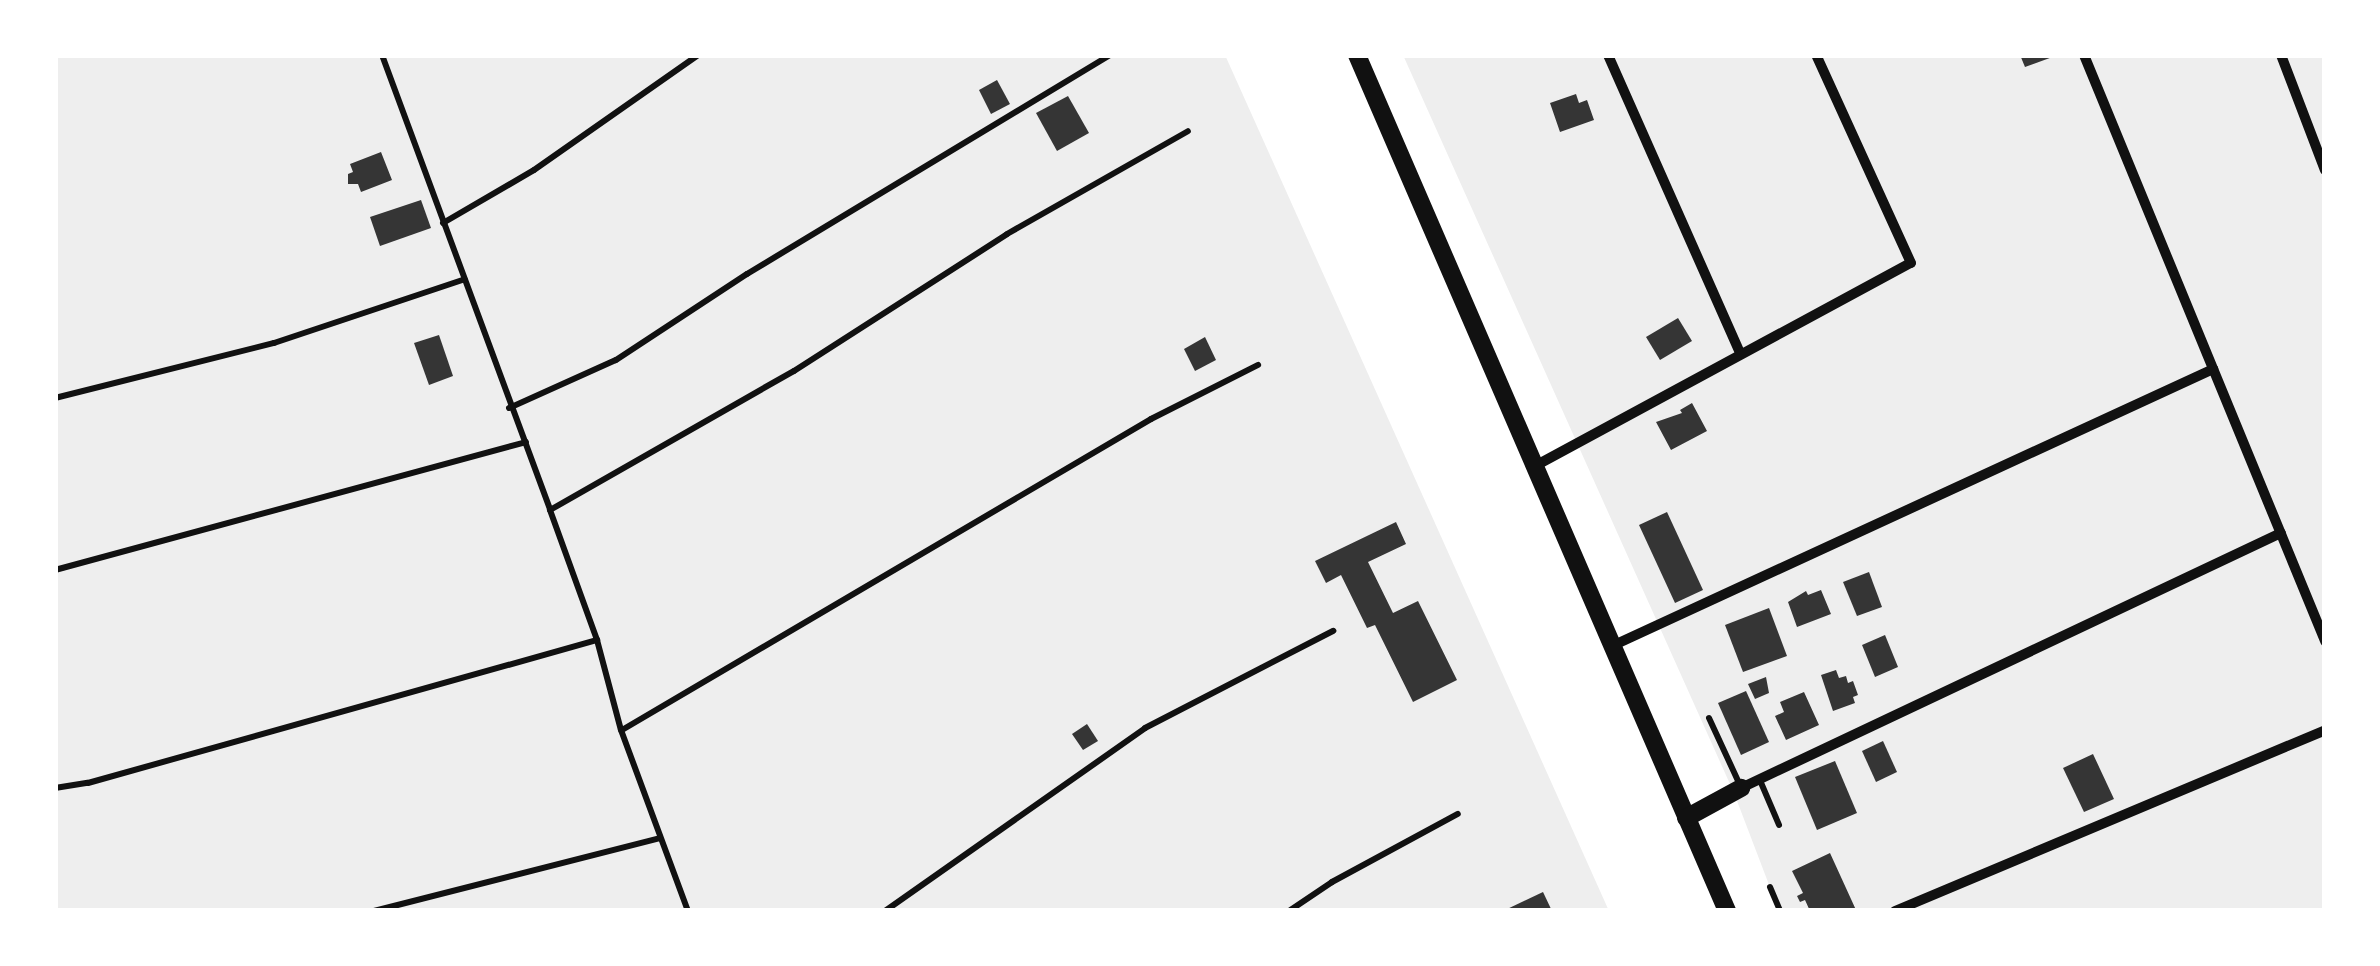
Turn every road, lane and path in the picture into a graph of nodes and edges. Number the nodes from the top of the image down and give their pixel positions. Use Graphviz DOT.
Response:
graph roads {
  1 [pos="382,55"];
  2 [pos="698,55"];
  3 [pos="1110,55"];
  4 [pos="1358,55"];
  5 [pos="1608,55"];
  6 [pos="1816,55"];
  7 [pos="2084,55"];
  8 [pos="2282,55"];
  9 [pos="1188,131"];
  10 [pos="2325,170"];
  11 [pos="443,223"];
  12 [pos="465,279"];
  13 [pos="1740,353"];
  14 [pos="1258,365"];
  15 [pos="2213,369"];
  16 [pos="55,398"];
  17 [pos="509,408"];
  18 [pos="526,442"];
  19 [pos="1534,466"];
  20 [pos="550,510"];
  21 [pos="2280,533"];
  22 [pos="55,570"];
  23 [pos="1333,630"];
  24 [pos="596,640"];
  25 [pos="2325,641"];
  26 [pos="1612,646"];
  27 [pos="1709,718"];
  28 [pos="622,730"];
  29 [pos="2325,730"];
  30 [pos="1759,777"];
  31 [pos="55,788"];
  32 [pos="1741,788"];
  33 [pos="1458,814"];
  34 [pos="1686,818"];
  35 [pos="1778,824"];
  36 [pos="660,838"];
  37 [pos="1770,887"];
  38 [pos="374,911"];
  39 [pos="688,911"];
  40 [pos="885,911"];
  41 [pos="1289,911"];
  42 [pos="1727,911"];
  43 [pos="1780,911"];
  44 [pos="1895,911"];
  1 -- 11 [label="lane"];
  2 -- 11 [label="lane"];
  3 -- 17 [label="lane"];
  4 -- 19 [label="main road"];
  5 -- 13 [label="street"];
  6 -- 13 [label="street"];
  7 -- 15 [label="street"];
  8 -- 10 [label="street"];
  9 -- 20 [label="lane"];
  11 -- 12 [label="lane"];
  12 -- 16 [label="lane"];
  12 -- 17 [label="lane"];
  13 -- 19 [label="street"];
  14 -- 28 [label="lane"];
  15 -- 21 [label="street"];
  15 -- 26 [label="street"];
  17 -- 18 [label="lane"];
  18 -- 20 [label="lane"];
  18 -- 22 [label="lane"];
  19 -- 26 [label="main road"];
  20 -- 24 [label="lane"];
  21 -- 25 [label="street"];
  21 -- 30 [label="street"];
  23 -- 40 [label="lane"];
  24 -- 28 [label="lane"];
  24 -- 31 [label="lane"];
  26 -- 34 [label="main road"];
  27 -- 32 [label="lane"];
  28 -- 36 [label="lane"];
  29 -- 44 [label="street"];
  30 -- 32 [label="street"];
  30 -- 35 [label="lane"];
  32 -- 34 [label="main road"];
  33 -- 41 [label="lane"];
  34 -- 42 [label="main road"];
  36 -- 38 [label="lane"];
  36 -- 39 [label="lane"];
  37 -- 43 [label="lane"];
}
